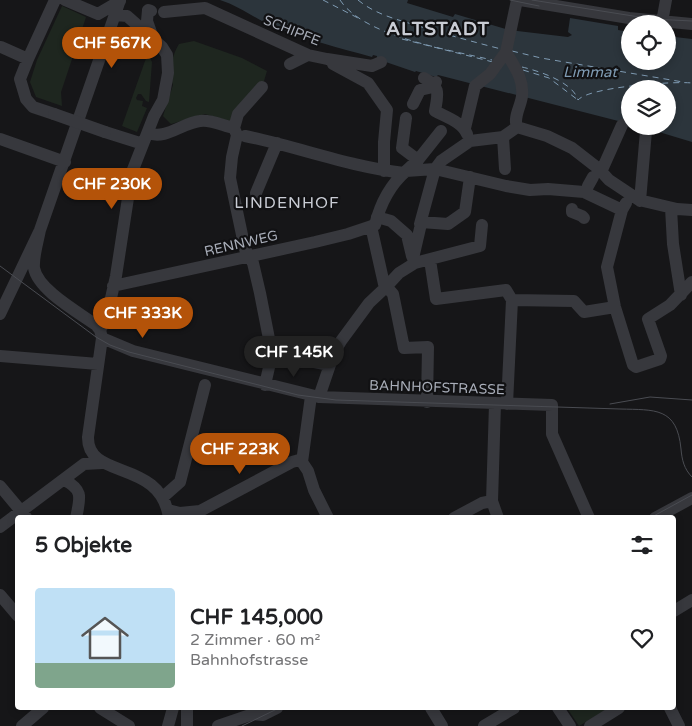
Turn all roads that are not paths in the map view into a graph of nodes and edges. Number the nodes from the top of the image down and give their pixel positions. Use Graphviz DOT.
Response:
graph roads {
  1 [pos="55,0"];
  2 [pos="65,0"];
  3 [pos="119,0"];
  4 [pos="518,0"];
  5 [pos="666,0"];
  6 [pos="599,7"];
  7 [pos="151,10"];
  8 [pos="164,12"];
  9 [pos="121,15"];
  10 [pos="638,15"];
  11 [pos="663,15"];
  12 [pos="676,21"];
  13 [pos="689,22"];
  14 [pos="154,40"];
  15 [pos="1,47"];
  16 [pos="506,52"];
  17 [pos="308,54"];
  18 [pos="28,59"];
  19 [pos="327,59"];
  20 [pos="381,62"];
  21 [pos="290,64"];
  22 [pos="262,87"];
  23 [pos="413,104"];
  24 [pos="406,118"];
  25 [pos="446,124"];
  26 [pos="517,127"];
  27 [pos="621,127"];
  28 [pos="465,128"];
  29 [pos="240,134"];
  30 [pos="645,135"];
  31 [pos="504,137"];
  32 [pos="145,138"];
  33 [pos="0,139"];
  34 [pos="470,141"];
  35 [pos="277,143"];
  36 [pos="418,160"];
  37 [pos="65,162"];
  38 [pos="435,169"];
  39 [pos="505,169"];
  40 [pos="384,170"];
  41 [pos="405,172"];
  42 [pos="470,178"];
  43 [pos="592,180"];
  44 [pos="256,193"];
  45 [pos="636,198"];
  46 [pos="671,208"];
  47 [pos="572,209"];
  48 [pos="622,210"];
  49 [pos="692,210"];
  50 [pos="584,218"];
  51 [pos="374,223"];
  52 [pos="420,223"];
  53 [pos="482,226"];
  54 [pos="40,230"];
  55 [pos="407,235"];
  56 [pos="250,256"];
  57 [pos="413,259"];
  58 [pos="430,260"];
  59 [pos="692,282"];
  60 [pos="113,286"];
  61 [pos="385,286"];
  62 [pos="681,295"];
  63 [pos="512,300"];
  64 [pos="615,308"];
  65 [pos="0,314"];
  66 [pos="101,334"];
  67 [pos="272,354"];
  68 [pos="0,356"];
  69 [pos="98,364"];
  70 [pos="330,364"];
  71 [pos="205,385"];
  72 [pos="265,385"];
  73 [pos="315,397"];
  74 [pos="427,402"];
  75 [pos="501,404"];
  76 [pos="302,462"];
  77 [pos="102,463"];
  78 [pos="64,480"];
  79 [pos="0,486"];
  80 [pos="163,497"];
  81 [pos="692,498"];
  82 [pos="492,501"];
  83 [pos="24,514"];
  84 [pos="168,514"];
  85 [pos="76,515"];
  86 [pos="326,515"];
  87 [pos="460,515"];
  88 [pos="497,515"];
  89 [pos="588,515"];
  90 [pos="661,515"];
  91 [pos="15,519"];
  92 [pos="0,527"];
  93 [pos="0,595"];
  94 [pos="692,600"];
  95 [pos="676,610"];
  96 [pos="15,613"];
  97 [pos="40,710"];
  98 [pos="103,710"];
  99 [pos="172,710"];
  100 [pos="187,710"];
  101 [pos="273,710"];
  102 [pos="432,710"];
  103 [pos="511,710"];
  104 [pos="559,710"];
  105 [pos="616,710"];
  106 [pos="671,710"];
  107 [pos="22,726"];
  108 [pos="129,726"];
  109 [pos="168,726"];
  110 [pos="187,726"];
  111 [pos="218,726"];
  112 [pos="442,726"];
  113 [pos="484,726"];
  114 [pos="570,726"];
  115 [pos="590,726"];
  116 [pos="678,726"];
  1 -- 18 [label="street"];
  2 -- 3 [label="street"];
  3 -- 9 [label="street"];
  4 -- 6 [label="street"];
  4 -- 16 [label="street"];
  5 -- 11 [label="street"];
  6 -- 10 [label="street"];
  7 -- 14 [label="street"];
  8 -- 17 [label="street, SCHIPFE"];
  9 -- 14 [label="street"];
  9 -- 37 [label="street"];
  12 -- 13 [label="street"];
  14 -- 32 [label="street"];
  15 -- 18 [label="street"];
  16 -- 26 [label="street"];
  16 -- 28 [label="street"];
  17 -- 19 [label="street, SCHIPFE"];
  17 -- 21 [label="street"];
  18 -- 32 [label="street, bridge"];
  19 -- 20 [label="street, SCHIPFE"];
  19 -- 40 [label="street"];
  22 -- 29 [label="street"];
  23 -- 25 [label="street"];
  24 -- 36 [label="street"];
  25 -- 28 [label="street"];
  25 -- 36 [label="street"];
  26 -- 31 [label="street"];
  26 -- 43 [label="street"];
  27 -- 43 [label="street"];
  28 -- 34 [label="street"];
  29 -- 32 [label="street"];
  29 -- 35 [label="street"];
  29 -- 56 [label="street"];
  30 -- 45 [label="street"];
  31 -- 34 [label="street"];
  31 -- 39 [label="street"];
  32 -- 60 [label="street"];
  33 -- 37 [label="street"];
  34 -- 38 [label="street"];
  35 -- 40 [label="street"];
  35 -- 44 [label="street"];
  36 -- 41 [label="street"];
  37 -- 54 [label="street"];
  38 -- 41 [label="street"];
  38 -- 42 [label="street"];
  38 -- 52 [label="street"];
  40 -- 41 [label="street"];
  41 -- 51 [label="street"];
  42 -- 43 [label="street"];
  42 -- 52 [label="street"];
  43 -- 45 [label="street"];
  43 -- 48 [label="street"];
  45 -- 46 [label="street"];
  45 -- 48 [label="street"];
  46 -- 49 [label="street"];
  46 -- 62 [label="street"];
  47 -- 50 [label="street"];
  48 -- 64 [label="street"];
  51 -- 55 [label="street"];
  51 -- 56 [label="street, RENNWEG"];
  51 -- 61 [label="street"];
  52 -- 55 [label="street"];
  52 -- 57 [label="street"];
  53 -- 58 [label="street"];
  54 -- 65 [label="street"];
  54 -- 66 [label="street, BAHNHOFSTRASSE"];
  55 -- 57 [label="street"];
  56 -- 60 [label="street, RENNWEG"];
  56 -- 67 [label="street"];
  57 -- 58 [label="street"];
  57 -- 61 [label="street"];
  58 -- 63 [label="street"];
  59 -- 62 [label="street"];
  60 -- 66 [label="street"];
  61 -- 70 [label="street"];
  61 -- 74 [label="street"];
  62 -- 64 [label="street"];
  63 -- 64 [label="street"];
  63 -- 75 [label="street"];
  66 -- 69 [label="street"];
  66 -- 72 [label="street, BAHNHOFSTRASSE"];
  67 -- 70 [label="street"];
  67 -- 72 [label="street"];
  68 -- 69 [label="street"];
  69 -- 77 [label="street"];
  70 -- 73 [label="street"];
  71 -- 80 [label="street"];
  72 -- 73 [label="street, BAHNHOFSTRASSE"];
  73 -- 74 [label="street, BAHNHOFSTRASSE"];
  73 -- 76 [label="street"];
  74 -- 75 [label="street, BAHNHOFSTRASSE"];
  75 -- 82 [label="street"];
  75 -- 89 [label="street, BAHNHOFSTRASSE"];
  76 -- 84 [label="street"];
  76 -- 86 [label="street"];
  77 -- 78 [label="street"];
  77 -- 80 [label="street"];
  78 -- 83 [label="street"];
  78 -- 85 [label="street"];
  79 -- 83 [label="street"];
  80 -- 84 [label="street"];
  81 -- 90 [label="street"];
  82 -- 87 [label="street"];
  82 -- 88 [label="street"];
  91 -- 92 [label="street"];
  93 -- 96 [label="street"];
  94 -- 95 [label="street"];
  97 -- 107 [label="street"];
  98 -- 108 [label="street"];
  99 -- 109 [label="street"];
  100 -- 110 [label="street"];
  101 -- 111 [label="street"];
  102 -- 112 [label="street"];
  103 -- 113 [label="street"];
  104 -- 114 [label="street"];
  105 -- 115 [label="street"];
  106 -- 116 [label="street"];
}
